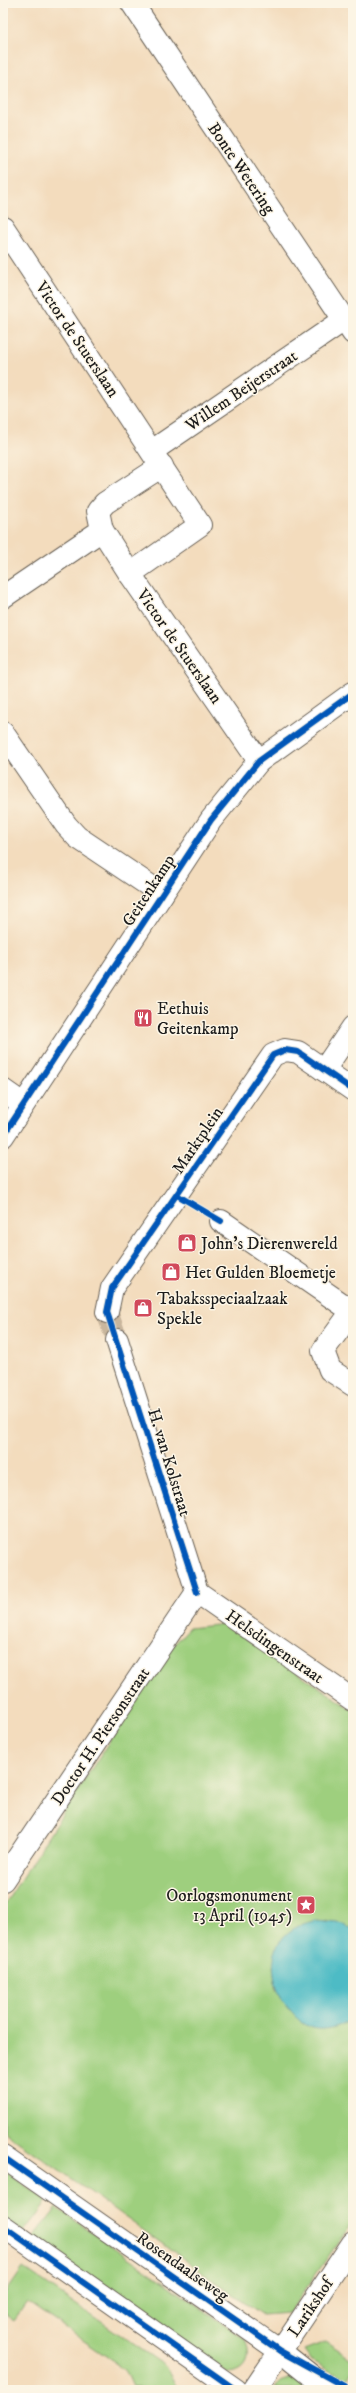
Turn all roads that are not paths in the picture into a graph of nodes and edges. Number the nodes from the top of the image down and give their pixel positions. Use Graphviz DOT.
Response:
graph roads {
  1 [pos="132,3"];
  2 [pos="3,227"];
  3 [pos="349,326"];
  4 [pos="157,459"];
  5 [pos="102,530"];
  6 [pos="130,574"];
  7 [pos="3,597"];
  8 [pos="353,693"];
  9 [pos="3,733"];
  10 [pos="259,761"];
  11 [pos="162,894"];
  12 [pos="353,1027"];
  13 [pos="324,1070"];
  14 [pos="3,1090"];
  15 [pos="353,1090"];
  16 [pos="23,1104"];
  17 [pos="3,1136"];
  18 [pos="221,1221"];
  19 [pos="353,1310"];
  20 [pos="108,1312"];
  21 [pos="117,1340"];
  22 [pos="353,1385"];
  23 [pos="197,1592"];
  24 [pos="353,1700"];
  25 [pos="3,1880"];
  26 [pos="3,2157"];
  27 [pos="3,2226"];
  28 [pos="353,2243"];
  29 [pos="280,2351"];
  30 [pos="236,2390"];
  31 [pos="254,2390"];
  32 [pos="329,2390"];
  1 -- 3 [label="street, Bonte Wetering"];
  2 -- 4 [label="street, Victor de Stuerslaan"];
  3 -- 4 [label="street, Willem Beijerstraat"];
  4 -- 5 [label="street, Willem Beijerstraat"];
  4 -- 6 [label="street"];
  5 -- 6 [label="street, Victor de Stuerslaan"];
  5 -- 7 [label="street"];
  6 -- 10 [label="street, Victor de Stuerslaan"];
  8 -- 10 [label="street, Geitenkamp"];
  9 -- 11 [label="street"];
  10 -- 11 [label="street, Geitenkamp"];
  11 -- 16 [label="street, Geitenkamp"];
  12 -- 13 [label="street"];
  13 -- 15 [label="street, Marktplein"];
  13 -- 20 [label="street, Marktplein"];
  14 -- 16 [label="street"];
  16 -- 17 [label="street, Geitenkamp"];
  18 -- 19 [label="street"];
  19 -- 22 [label="street"];
  21 -- 23 [label="street, H. van Kolstraat"];
  23 -- 24 [label="street, Helsdingenstraat"];
  23 -- 25 [label="street, Doctor H. Piersonstraat"];
  26 -- 29 [label="street, Rosendaalseweg"];
  27 -- 30 [label="street"];
  28 -- 29 [label="street, Larikshof"];
  29 -- 31 [label="street, Larikshof"];
  29 -- 32 [label="street, Rosendaalseweg"];
}
